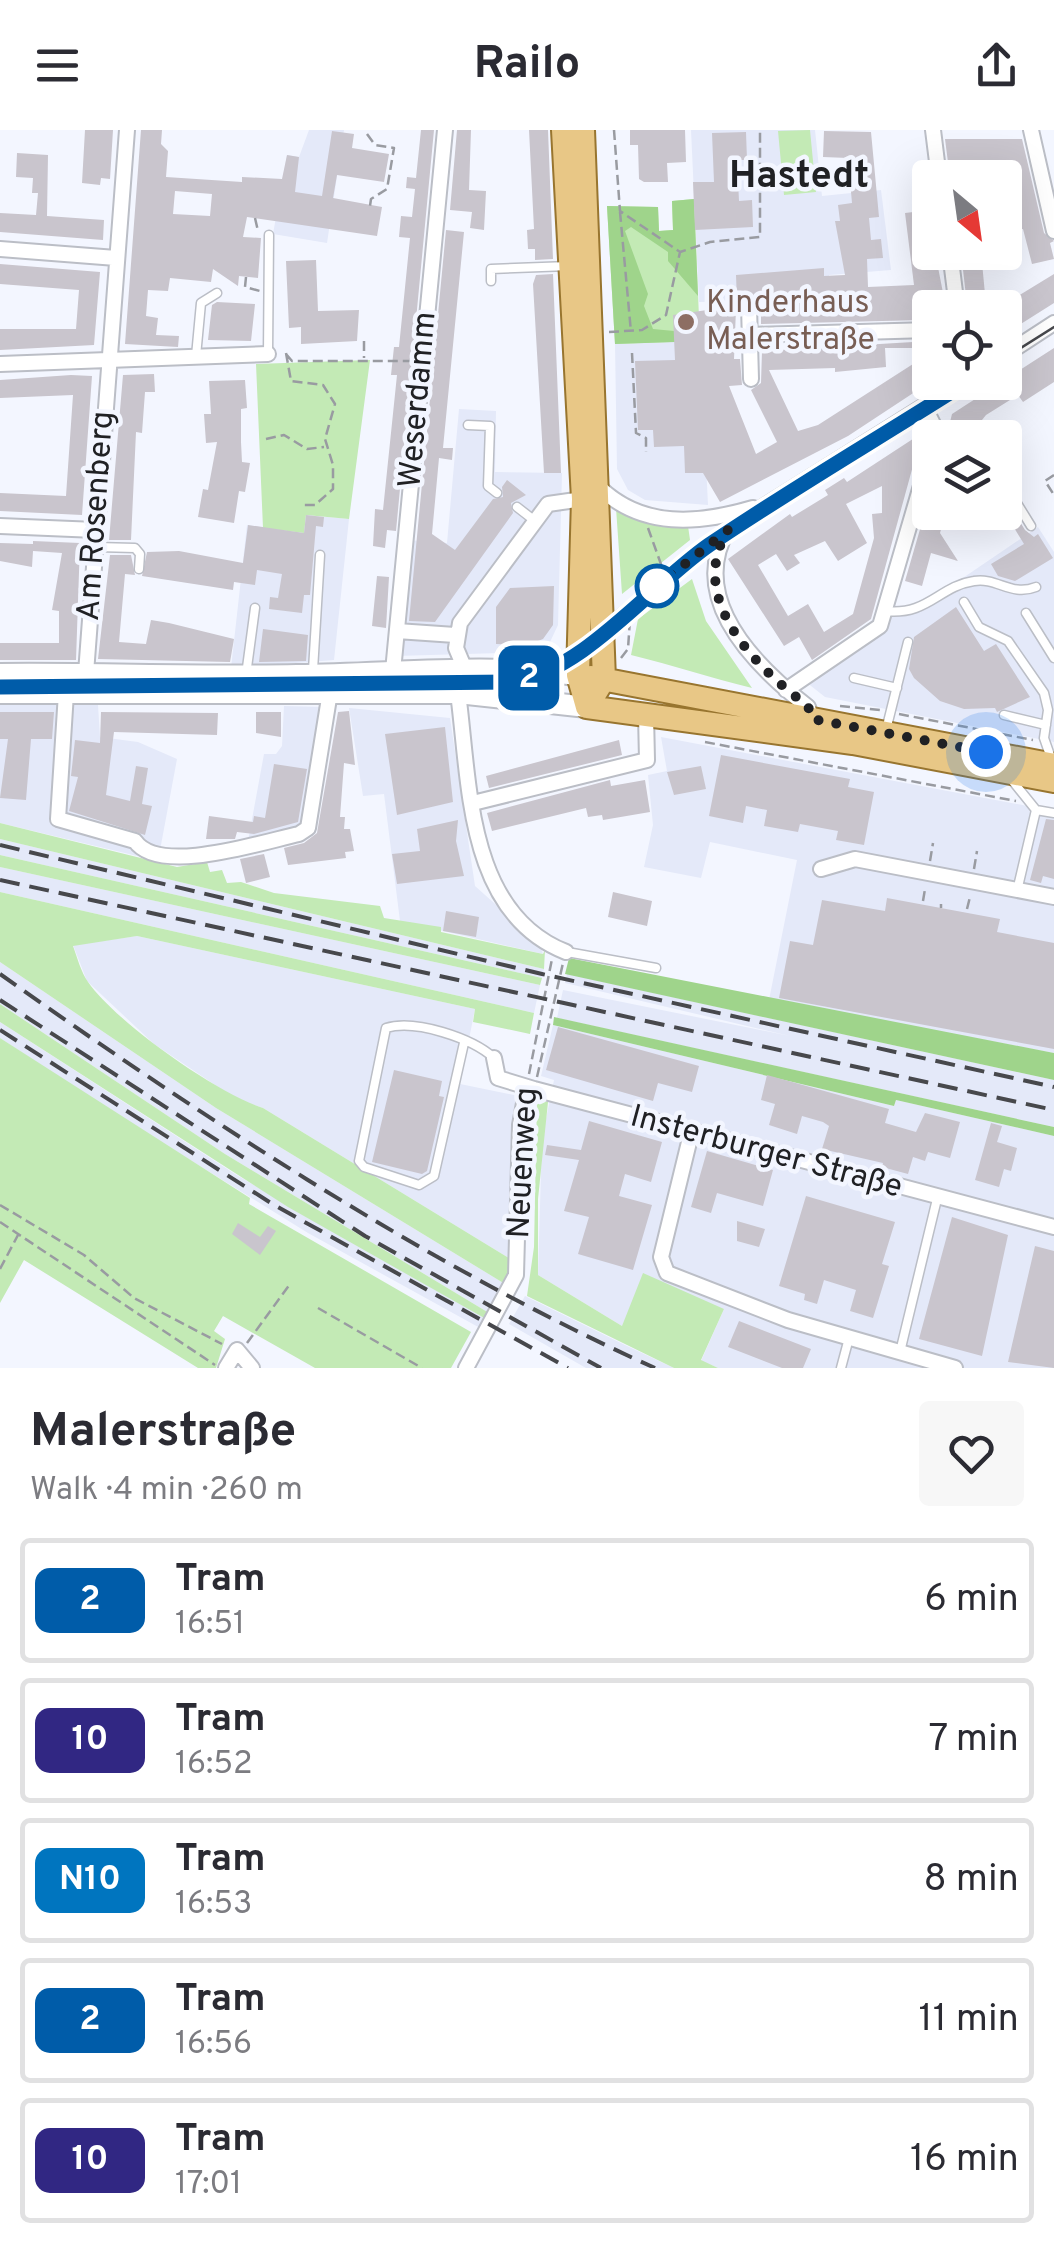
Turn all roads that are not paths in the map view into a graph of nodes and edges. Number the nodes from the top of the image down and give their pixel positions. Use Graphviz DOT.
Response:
graph roads {
  1 [pos="127,130"];
  2 [pos="445,130"];
  3 [pos="563,130"];
  4 [pos="583,130"];
  5 [pos="933,130"];
  6 [pos="1031,130"];
  7 [pos="937,160"];
  8 [pos="1054,231"];
  9 [pos="268,235"];
  10 [pos="0,249"];
  11 [pos="116,258"];
  12 [pos="572,266"];
  13 [pos="490,281"];
  14 [pos="217,293"];
  15 [pos="749,306"];
  16 [pos="1054,323"];
  17 [pos="912,330"];
  18 [pos="750,335"];
  19 [pos="1022,344"];
  20 [pos="268,354"];
  21 [pos="196,356"];
  22 [pos="108,359"];
  23 [pos="0,364"];
  24 [pos="751,379"];
  25 [pos="934,400"];
  26 [pos="924,406"];
  27 [pos="930,420"];
  28 [pos="468,425"];
  29 [pos="497,493"];
  30 [pos="591,493"];
  31 [pos="781,495"];
  32 [pos="517,508"];
  33 [pos="1022,511"];
  34 [pos="535,521"];
  35 [pos="0,526"];
  36 [pos="1031,526"];
  37 [pos="912,527"];
  38 [pos="96,530"];
  39 [pos="728,530"];
  40 [pos="94,547"];
  41 [pos="320,556"];
  42 [pos="138,569"];
  43 [pos="1036,587"];
  44 [pos="964,602"];
  45 [pos="255,608"];
  46 [pos="885,611"];
  47 [pos="1026,613"];
  48 [pos="604,626"];
  49 [pos="397,631"];
  50 [pos="455,636"];
  51 [pos="908,642"];
  52 [pos="1054,658"];
  53 [pos="565,662"];
  54 [pos="464,667"];
  55 [pos="394,671"];
  56 [pos="0,674"];
  57 [pos="86,674"];
  58 [pos="246,675"];
  59 [pos="313,675"];
  60 [pos="854,678"];
  61 [pos="604,680"];
  62 [pos="0,684"];
  63 [pos="897,688"];
  64 [pos="786,690"];
  65 [pos="66,692"];
  66 [pos="330,692"];
  67 [pos="0,693"];
  68 [pos="458,694"];
  69 [pos="587,706"];
  70 [pos="646,715"];
  71 [pos="1004,715"];
  72 [pos="812,719"];
  73 [pos="888,722"];
  74 [pos="1046,725"];
  75 [pos="1052,760"];
  76 [pos="1005,771"];
  77 [pos="473,803"];
  78 [pos="1033,807"];
  79 [pos="1054,813"];
  80 [pos="821,868"];
  81 [pos="1018,891"];
  82 [pos="1054,898"];
  83 [pos="560,950"];
  84 [pos="656,968"];
  85 [pos="464,1043"];
  86 [pos="494,1058"];
  87 [pos="531,1088"];
  88 [pos="691,1134"];
  89 [pos="937,1199"];
  90 [pos="1054,1227"];
  91 [pos="849,1338"];
  92 [pos="900,1352"];
  93 [pos="223,1368"];
  94 [pos="252,1368"];
  95 [pos="466,1368"];
  96 [pos="842,1368"];
  97 [pos="956,1368"];
  1 -- 11 [label="street, Am Rosenberg"];
  2 -- 49 [label="street, Weserdamm"];
  3 -- 12 [label="main road"];
  4 -- 30 [label="main road"];
  5 -- 7 [label="street"];
  6 -- 8 [label="street"];
  9 -- 20 [label="lane"];
  10 -- 11 [label="street"];
  11 -- 22 [label="street, Am Rosenberg"];
  12 -- 13 [label="lane"];
  12 -- 30 [label="main road"];
  14 -- 21 [label="lane"];
  15 -- 18 [label="street"];
  16 -- 19 [label="street"];
  17 -- 18 [label="street"];
  18 -- 24 [label="street"];
  20 -- 21 [label="street"];
  21 -- 22 [label="street"];
  22 -- 23 [label="street"];
  22 -- 38 [label="street, Am Rosenberg"];
  25 -- 26 [label="street"];
  26 -- 27 [label="street"];
  26 -- 31 [label="street"];
  28 -- 29 [label="lane"];
  30 -- 31 [label="street"];
  30 -- 34 [label="street"];
  30 -- 48 [label="main road"];
  30 -- 53 [label="main road"];
  31 -- 39 [label="street"];
  32 -- 34 [label="lane"];
  33 -- 36 [label="lane"];
  34 -- 50 [label="street"];
  35 -- 38 [label="street"];
  37 -- 46 [label="street"];
  38 -- 40 [label="street, Am Rosenberg"];
  39 -- 48 [label="lane"];
  39 -- 64 [label="street"];
  40 -- 42 [label="lane"];
  40 -- 57 [label="street, Am Rosenberg"];
  41 -- 59 [label="lane"];
  43 -- 46 [label="lane"];
  44 -- 74 [label="lane"];
  45 -- 58 [label="lane"];
  46 -- 64 [label="street"];
  47 -- 52 [label="lane"];
  48 -- 53 [label="lane"];
  48 -- 61 [label="main road"];
  49 -- 50 [label="street"];
  49 -- 55 [label="street, Weserdamm"];
  50 -- 54 [label="street"];
  51 -- 63 [label="lane"];
  53 -- 54 [label="main road"];
  53 -- 61 [label="main road"];
  53 -- 62 [label="lane"];
  53 -- 69 [label="main road"];
  54 -- 55 [label="main road"];
  55 -- 59 [label="main road"];
  56 -- 57 [label="main road"];
  57 -- 58 [label="main road"];
  58 -- 59 [label="main road"];
  60 -- 63 [label="lane"];
  61 -- 69 [label="main road"];
  61 -- 72 [label="main road"];
  63 -- 73 [label="lane"];
  64 -- 72 [label="street"];
  65 -- 66 [label="main road"];
  65 -- 66 [label="street"];
  65 -- 67 [label="main road"];
  66 -- 68 [label="main road"];
  68 -- 69 [label="main road"];
  68 -- 77 [label="street"];
  69 -- 70 [label="main road"];
  70 -- 76 [label="main road"];
  70 -- 77 [label="street"];
  71 -- 74 [label="lane"];
  72 -- 73 [label="main road"];
  73 -- 75 [label="main road"];
  74 -- 75 [label="lane"];
  75 -- 76 [label="main road"];
  76 -- 78 [label="lane"];
  77 -- 83 [label="street"];
  78 -- 79 [label="lane"];
  78 -- 81 [label="lane"];
  80 -- 81 [label="street"];
  81 -- 82 [label="street"];
  83 -- 84 [label="lane"];
  85 -- 85 [label="lane"];
  85 -- 86 [label="lane"];
  86 -- 87 [label="street, Insterburger Straße"];
  87 -- 88 [label="street, Insterburger Straße"];
  87 -- 95 [label="street, Neuenweg"];
  88 -- 89 [label="street, Insterburger Straße"];
  88 -- 91 [label="street"];
  89 -- 90 [label="street, Insterburger Straße"];
  89 -- 92 [label="lane"];
  91 -- 92 [label="street"];
  91 -- 96 [label="lane"];
  92 -- 97 [label="street"];
  93 -- 94 [label="street"];
}
